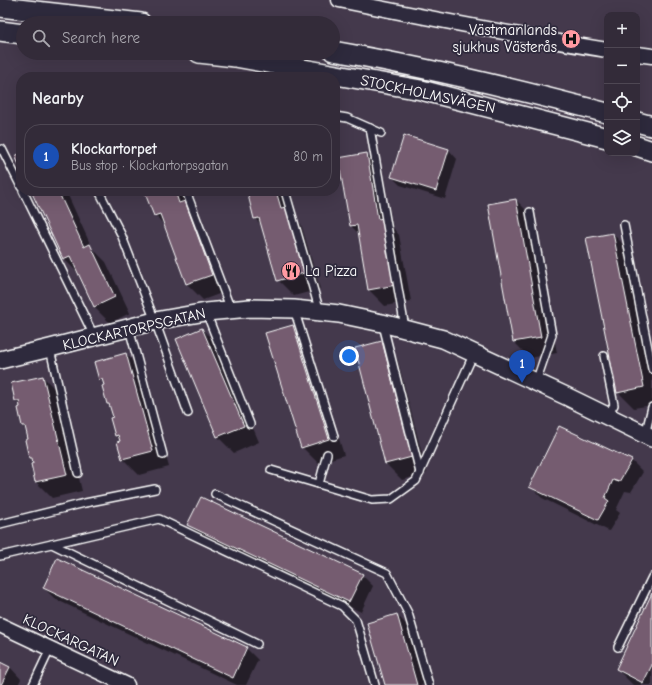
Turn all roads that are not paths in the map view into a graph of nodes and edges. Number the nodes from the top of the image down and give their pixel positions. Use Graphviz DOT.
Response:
graph roads {
  1 [pos="339,0"];
  2 [pos="0,7"];
  3 [pos="79,16"];
  4 [pos="0,31"];
  5 [pos="16,33"];
  6 [pos="604,50"];
  7 [pos="340,52"];
  8 [pos="640,54"];
  9 [pos="652,56"];
  10 [pos="252,60"];
  11 [pos="320,72"];
  12 [pos="340,76"];
  13 [pos="604,112"];
  14 [pos="340,117"];
  15 [pos="640,123"];
  16 [pos="652,126"];
  17 [pos="370,128"];
  18 [pos="381,133"];
  19 [pos="604,137"];
  20 [pos="640,147"];
  21 [pos="0,150"];
  22 [pos="652,151"];
  23 [pos="16,177"];
  24 [pos="25,196"];
  25 [pos="102,196"];
  26 [pos="188,196"];
  27 [pos="285,196"];
  28 [pos="530,212"];
  29 [pos="624,225"];
  30 [pos="294,309"];
  31 [pos="231,310"];
  32 [pos="206,312"];
  33 [pos="320,312"];
  34 [pos="155,321"];
  35 [pos="382,323"];
  36 [pos="129,328"];
  37 [pos="405,328"];
  38 [pos="94,337"];
  39 [pos="50,348"];
  40 [pos="474,354"];
  41 [pos="604,356"];
  42 [pos="0,360"];
  43 [pos="652,369"];
  44 [pos="536,382"];
  45 [pos="652,407"];
  46 [pos="188,413"];
  47 [pos="607,416"];
  48 [pos="250,424"];
  49 [pos="334,436"];
  50 [pos="649,437"];
  51 [pos="163,454"];
  52 [pos="328,454"];
  53 [pos="271,470"];
  54 [pos="78,473"];
  55 [pos="420,474"];
  56 [pos="319,484"];
  57 [pos="155,489"];
  58 [pos="215,494"];
  59 [pos="0,524"];
  60 [pos="52,544"];
  61 [pos="0,556"];
  62 [pos="652,577"];
  63 [pos="0,625"];
  64 [pos="257,644"];
  65 [pos="618,647"];
  66 [pos="50,649"];
  67 [pos="33,685"];
  68 [pos="127,685"];
  69 [pos="375,685"];
  70 [pos="429,685"];
  1 -- 6 [label="street"];
  2 -- 3 [label="main road"];
  4 -- 5 [label="main road"];
  7 -- 13 [label="main road, STOCKHOLMSVÄGEN"];
  8 -- 9 [label="street"];
  10 -- 11 [label="main road, STOCKHOLMSVÄGEN"];
  12 -- 19 [label="main road, STOCKHOLMSVÄGEN"];
  14 -- 17 [label="lane"];
  15 -- 16 [label="main road"];
  17 -- 18 [label="lane"];
  17 -- 37 [label="lane"];
  20 -- 22 [label="main road"];
  21 -- 23 [label="lane"];
  24 -- 38 [label="lane"];
  25 -- 34 [label="lane"];
  26 -- 31 [label="lane"];
  27 -- 33 [label="lane"];
  28 -- 44 [label="lane"];
  29 -- 43 [label="lane"];
  30 -- 31 [label="street, KLOCKARTORPSGATAN"];
  30 -- 33 [label="street, KLOCKARTORPSGATAN"];
  30 -- 49 [label="lane"];
  31 -- 32 [label="street, KLOCKARTORPSGATAN"];
  32 -- 34 [label="street, KLOCKARTORPSGATAN"];
  32 -- 48 [label="lane"];
  33 -- 35 [label="street, KLOCKARTORPSGATAN"];
  34 -- 36 [label="street, KLOCKARTORPSGATAN"];
  34 -- 46 [label="lane"];
  35 -- 37 [label="street, KLOCKARTORPSGATAN"];
  35 -- 55 [label="lane"];
  36 -- 38 [label="street, KLOCKARTORPSGATAN"];
  36 -- 51 [label="lane"];
  37 -- 40 [label="street, KLOCKARTORPSGATAN"];
  38 -- 39 [label="street, KLOCKARTORPSGATAN"];
  39 -- 42 [label="street, KLOCKARTORPSGATAN"];
  39 -- 54 [label="lane"];
  40 -- 44 [label="street, KLOCKARTORPSGATAN"];
  40 -- 55 [label="lane"];
  41 -- 47 [label="lane"];
  44 -- 47 [label="street, KLOCKARTORPSGATAN"];
  45 -- 50 [label="lane"];
  47 -- 50 [label="street, KLOCKARTORPSGATAN"];
  52 -- 56 [label="lane"];
  53 -- 56 [label="lane"];
  55 -- 56 [label="lane"];
  57 -- 59 [label="lane"];
  58 -- 70 [label="lane"];
  60 -- 61 [label="lane"];
  60 -- 64 [label="lane"];
  60 -- 69 [label="lane"];
  62 -- 65 [label="lane"];
  63 -- 66 [label="street, KLOCKARGATAN"];
  66 -- 67 [label="lane"];
  66 -- 68 [label="street, KLOCKARGATAN"];
}
